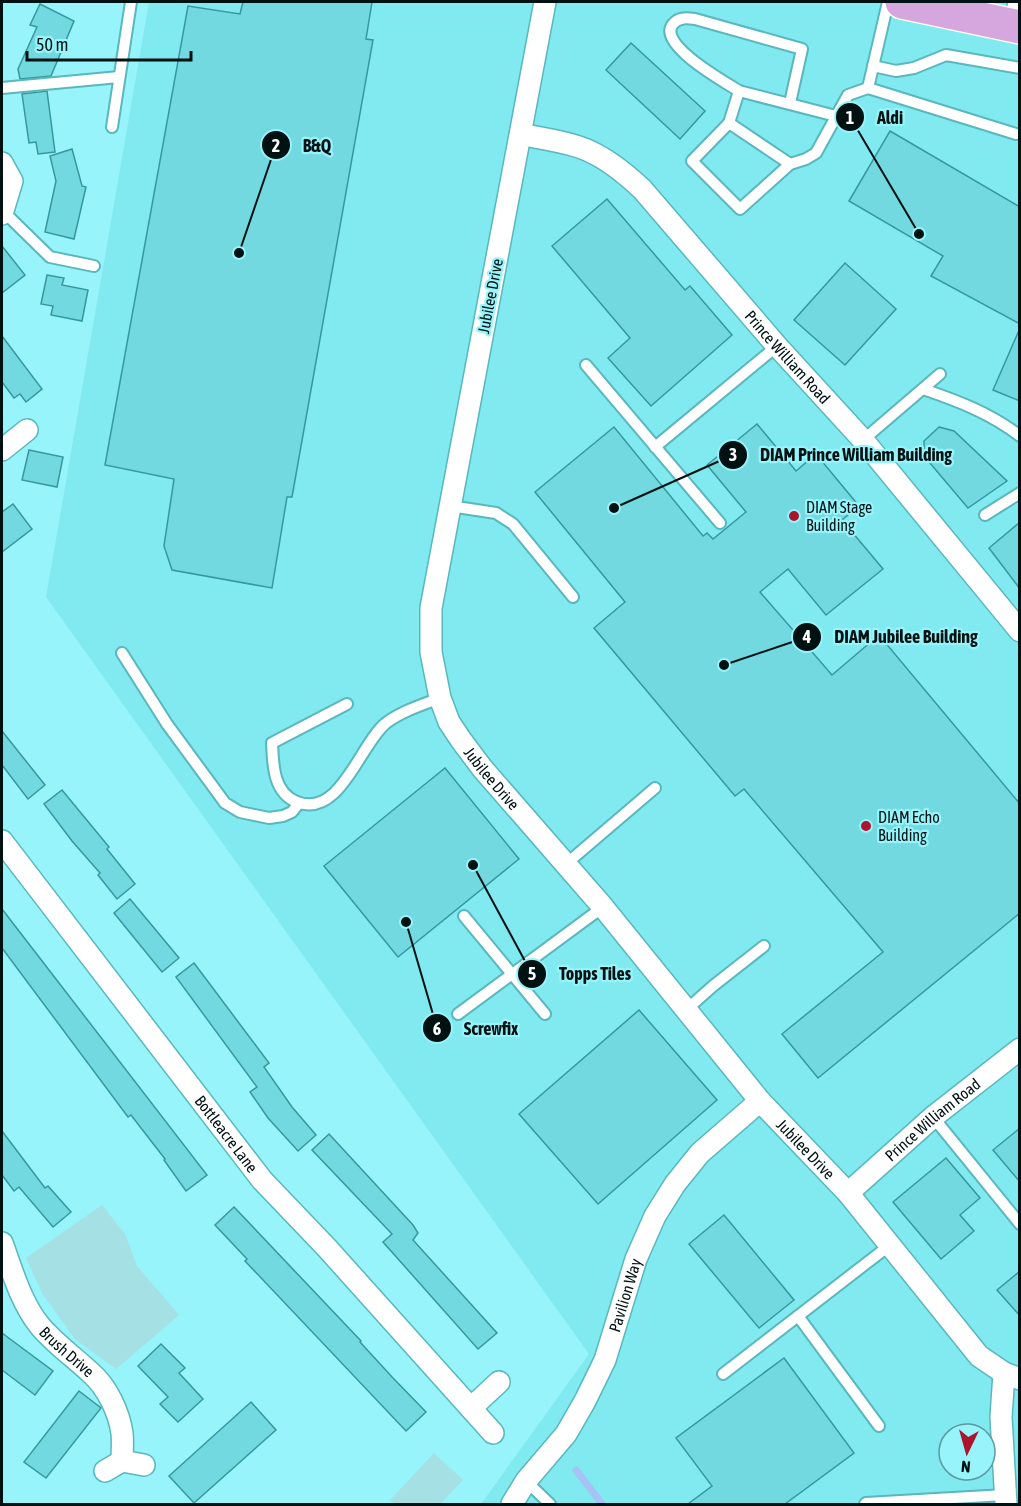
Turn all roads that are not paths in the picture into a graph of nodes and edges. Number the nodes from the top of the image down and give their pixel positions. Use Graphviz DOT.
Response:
graph roads {
  1 [pos="131,2"];
  2 [pos="545,2"];
  3 [pos="888,2"];
  4 [pos="902,2"];
  5 [pos="1017,18"];
  6 [pos="873,66"];
  7 [pos="1020,68"];
  8 [pos="119,78"];
  9 [pos="2,88"];
  10 [pos="868,88"];
  11 [pos="739,91"];
  12 [pos="790,104"];
  13 [pos="836,116"];
  14 [pos="729,123"];
  15 [pos="112,127"];
  16 [pos="521,134"];
  17 [pos="1016,134"];
  18 [pos="2,163"];
  19 [pos="790,164"];
  20 [pos="2,213"];
  21 [pos="94,266"];
  22 [pos="777,346"];
  23 [pos="586,365"];
  24 [pos="940,374"];
  25 [pos="923,389"];
  26 [pos="1020,436"];
  27 [pos="863,440"];
  28 [pos="655,447"];
  29 [pos="1020,493"];
  30 [pos="450,506"];
  31 [pos="985,515"];
  32 [pos="720,523"];
  33 [pos="573,597"];
  34 [pos="1020,631"];
  35 [pos="122,653"];
  36 [pos="440,698"];
  37 [pos="347,704"];
  38 [pos="655,788"];
  39 [pos="298,803"];
  40 [pos="2,841"];
  41 [pos="566,864"];
  42 [pos="603,907"];
  43 [pos="464,916"];
  44 [pos="764,946"];
  45 [pos="512,973"];
  46 [pos="686,1010"];
  47 [pos="458,1014"];
  48 [pos="544,1014"];
  49 [pos="1020,1049"];
  50 [pos="760,1101"];
  51 [pos="933,1117"];
  52 [pos="848,1193"];
  53 [pos="1020,1224"];
  54 [pos="2,1243"];
  55 [pos="890,1245"];
  56 [pos="798,1316"];
  57 [pos="723,1374"];
  58 [pos="1012,1376"];
  59 [pos="499,1382"];
  60 [pos="471,1408"];
  61 [pos="879,1426"];
  62 [pos="494,1433"];
  63 [pos="144,1465"];
  64 [pos="526,1481"];
  65 [pos="1006,1500"];
  66 [pos="512,1504"];
  67 [pos="550,1504"];
  68 [pos="866,1504"];
  1 -- 8 [label="lane"];
  2 -- 16 [label="street, Jubilee Drive"];
  3 -- 6 [label="lane"];
  4 -- 5 [label="main road"];
  6 -- 7 [label="lane"];
  6 -- 10 [label="lane"];
  8 -- 9 [label="lane"];
  8 -- 15 [label="lane"];
  10 -- 13 [label="lane"];
  10 -- 17 [label="lane"];
  11 -- 12 [label="lane"];
  11 -- 12 [label="lane"];
  11 -- 14 [label="lane"];
  12 -- 13 [label="lane"];
  13 -- 19 [label="lane"];
  14 -- 19 [label="lane"];
  14 -- 19 [label="lane"];
  16 -- 22 [label="street, Prince William Road"];
  16 -- 30 [label="street, Jubilee Drive"];
  18 -- 20 [label="street"];
  20 -- 21 [label="lane"];
  22 -- 27 [label="street, Prince William Road"];
  22 -- 28 [label="lane"];
  23 -- 28 [label="lane"];
  24 -- 25 [label="lane"];
  25 -- 26 [label="lane"];
  25 -- 27 [label="lane"];
  27 -- 34 [label="street, Prince William Road"];
  28 -- 32 [label="lane"];
  29 -- 31 [label="lane"];
  30 -- 33 [label="lane"];
  30 -- 36 [label="street, Jubilee Drive"];
  35 -- 39 [label="lane"];
  36 -- 39 [label="lane"];
  36 -- 41 [label="street, Jubilee Drive"];
  37 -- 39 [label="lane"];
  38 -- 41 [label="lane"];
  40 -- 60 [label="street, Bottleacre Lane"];
  41 -- 42 [label="street, Jubilee Drive"];
  42 -- 45 [label="lane"];
  42 -- 46 [label="street, Jubilee Drive"];
  43 -- 45 [label="lane"];
  44 -- 46 [label="lane"];
  45 -- 47 [label="lane"];
  45 -- 48 [label="lane"];
  46 -- 50 [label="street, Jubilee Drive"];
  49 -- 51 [label="street, Prince William Road"];
  50 -- 52 [label="street, Jubilee Drive"];
  50 -- 64 [label="street, Pavilion Way"];
  51 -- 52 [label="street, Prince William Road"];
  51 -- 53 [label="lane"];
  52 -- 55 [label="street, Jubilee Drive"];
  54 -- 63 [label="street, Brush Drive"];
  55 -- 56 [label="lane"];
  55 -- 58 [label="street, Jubilee Drive"];
  56 -- 57 [label="lane"];
  56 -- 61 [label="lane"];
  58 -- 65 [label="street"];
  59 -- 60 [label="street"];
  60 -- 62 [label="street, Bottleacre Lane"];
  64 -- 66 [label="street, Pavilion Way"];
  64 -- 67 [label="lane"];
  65 -- 68 [label="lane"];
}
